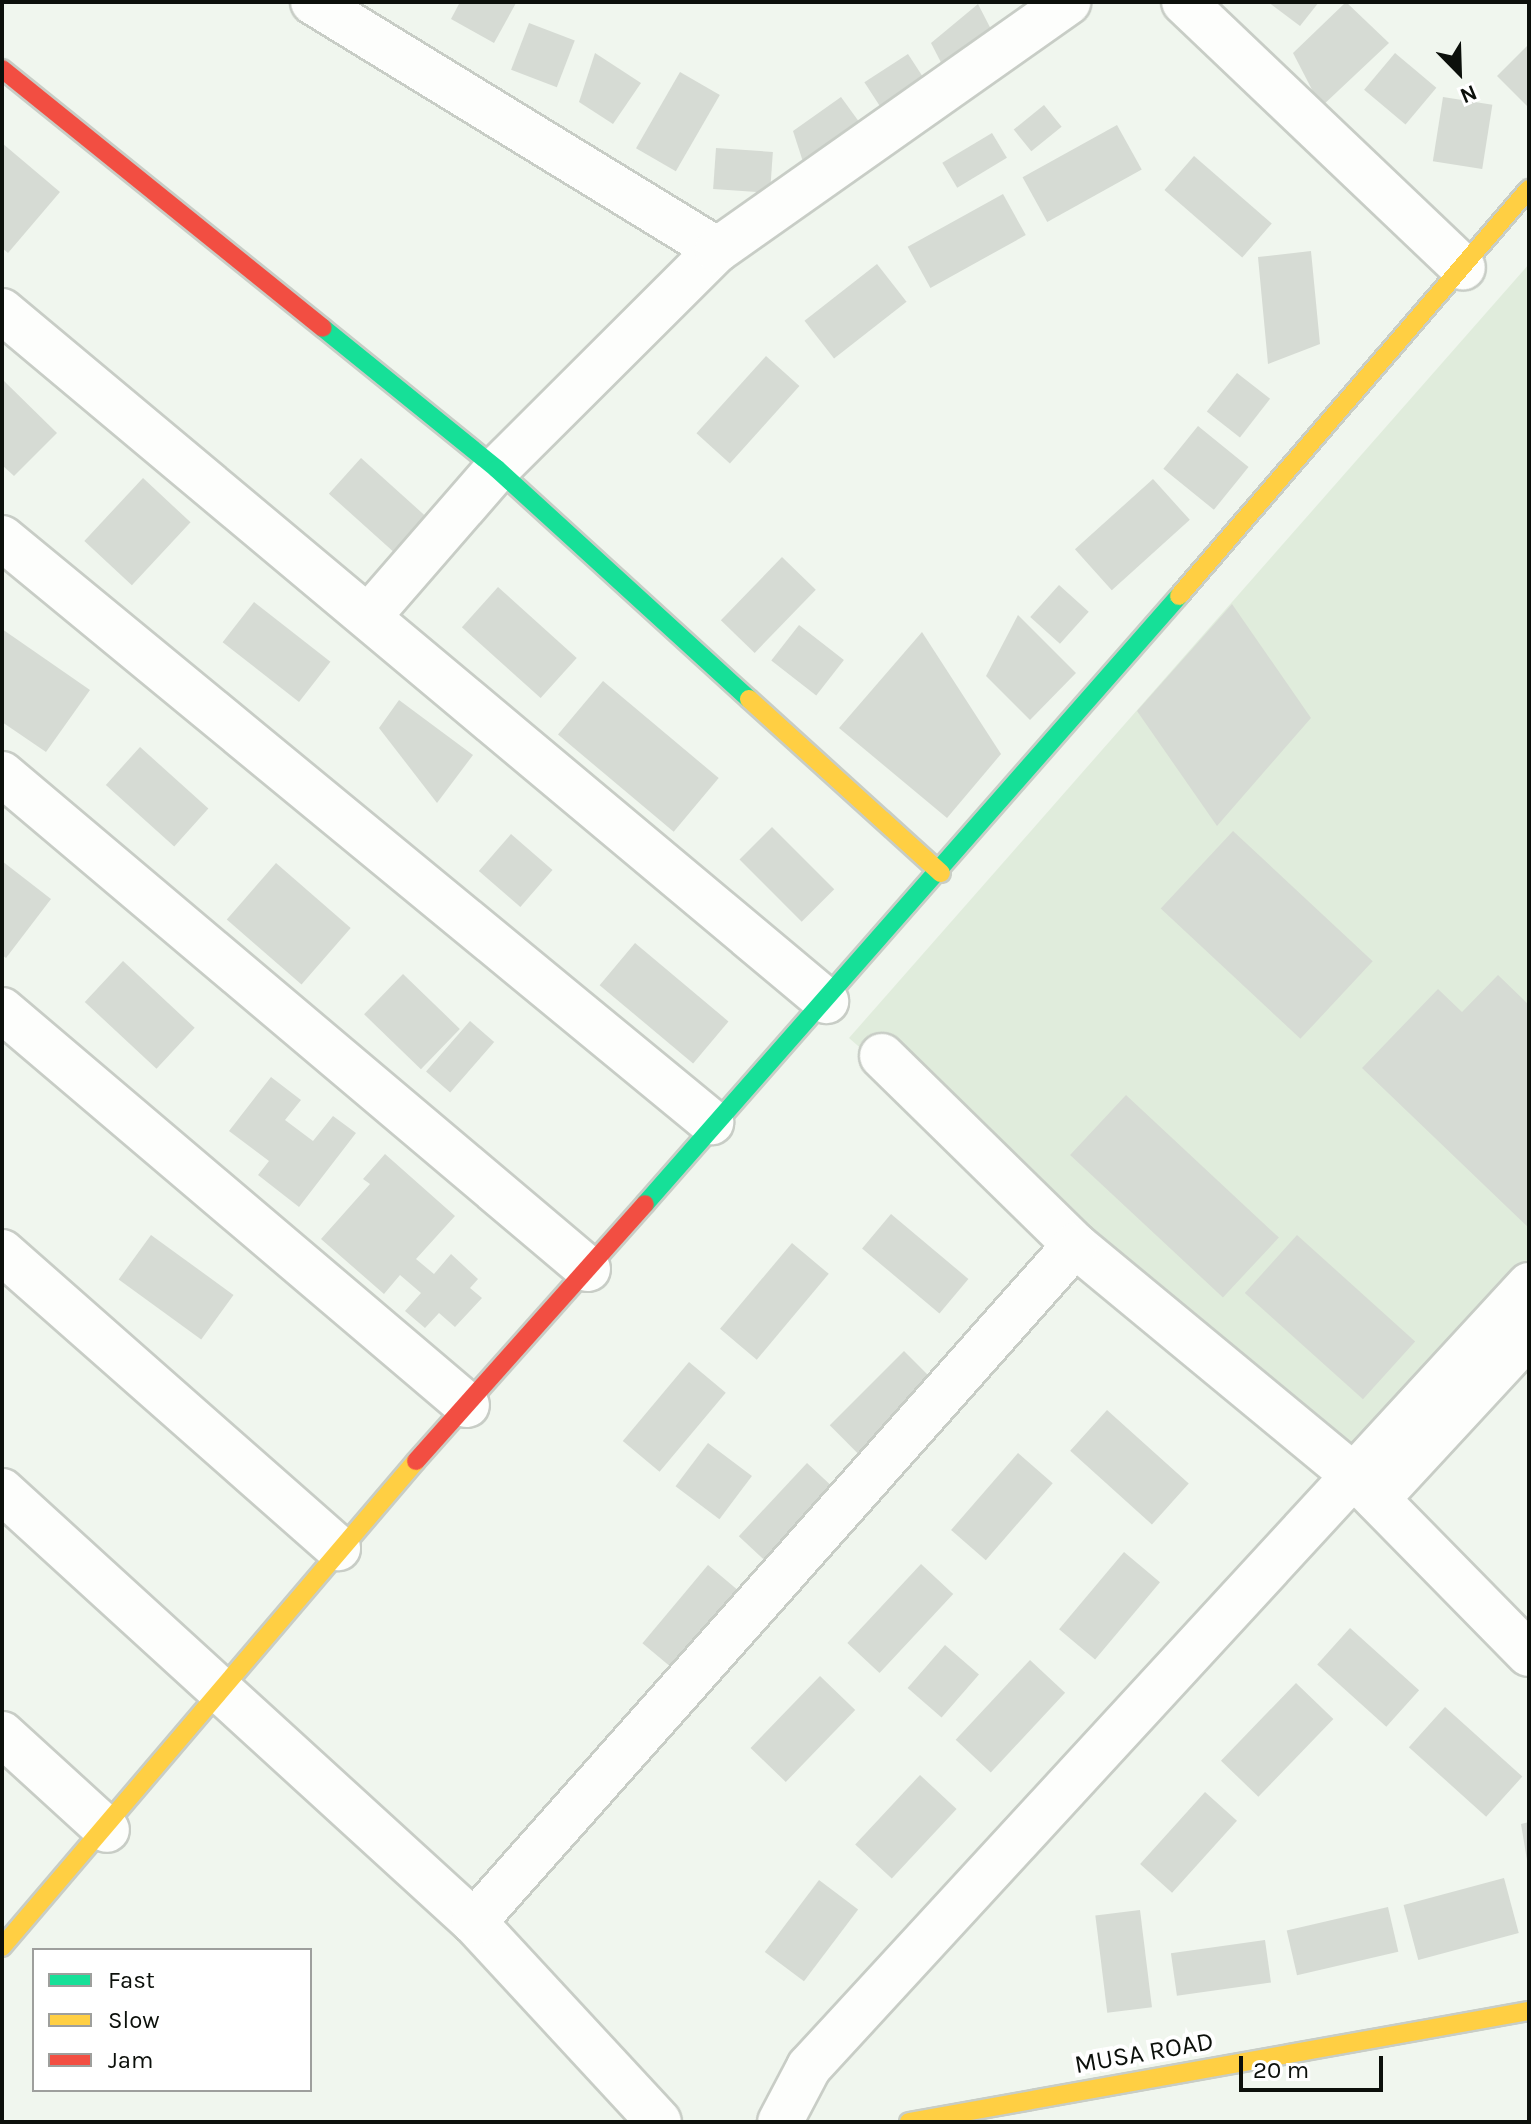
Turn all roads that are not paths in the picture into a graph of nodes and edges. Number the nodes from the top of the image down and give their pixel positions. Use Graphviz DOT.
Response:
graph roads {
  1 [pos="313,2"];
  2 [pos="1068,2"];
  3 [pos="1184,2"];
  4 [pos="2,69"];
  5 [pos="1529,189"];
  6 [pos="717,250"];
  7 [pos="1463,268"];
  8 [pos="2,311"];
  9 [pos="497,469"];
  10 [pos="2,538"];
  11 [pos="369,616"];
  12 [pos="2,774"];
  13 [pos="941,873"];
  14 [pos="826,1001"];
  15 [pos="2,1010"];
  16 [pos="882,1056"];
  17 [pos="711,1122"];
  18 [pos="1075,1245"];
  19 [pos="2,1252"];
  20 [pos="588,1269"];
  21 [pos="1529,1285"];
  22 [pos="1529,1335"];
  23 [pos="467,1405"];
  24 [pos="1365,1487"];
  25 [pos="2,1491"];
  26 [pos="338,1548"];
  27 [pos="1529,1654"];
  28 [pos="225,1690"];
  29 [pos="2,1734"];
  30 [pos="107,1830"];
  31 [pos="474,1922"];
  32 [pos="2,1947"];
  33 [pos="1529,2011"];
  34 [pos="659,2122"];
  35 [pos="780,2122"];
  36 [pos="909,2122"];
  1 -- 6 [label="street"];
  2 -- 6 [label="street"];
  3 -- 7 [label="street"];
  4 -- 9 [label="street"];
  5 -- 7 [label="street"];
  6 -- 9 [label="street"];
  7 -- 13 [label="street"];
  8 -- 11 [label="street"];
  9 -- 11 [label="street"];
  9 -- 13 [label="street"];
  10 -- 17 [label="street"];
  11 -- 14 [label="street"];
  12 -- 20 [label="street"];
  13 -- 14 [label="street"];
  14 -- 17 [label="street"];
  15 -- 23 [label="street"];
  16 -- 18 [label="street"];
  17 -- 20 [label="street"];
  18 -- 24 [label="street"];
  18 -- 31 [label="street"];
  19 -- 26 [label="street"];
  20 -- 23 [label="street"];
  21 -- 24 [label="street"];
  22 -- 24 [label="street"];
  23 -- 26 [label="street"];
  24 -- 27 [label="street"];
  24 -- 35 [label="street"];
  25 -- 28 [label="street"];
  26 -- 28 [label="street"];
  28 -- 30 [label="street"];
  28 -- 31 [label="street"];
  29 -- 30 [label="street"];
  30 -- 32 [label="street"];
  31 -- 34 [label="street"];
  33 -- 36 [label="street, MUSA ROAD"];
}
